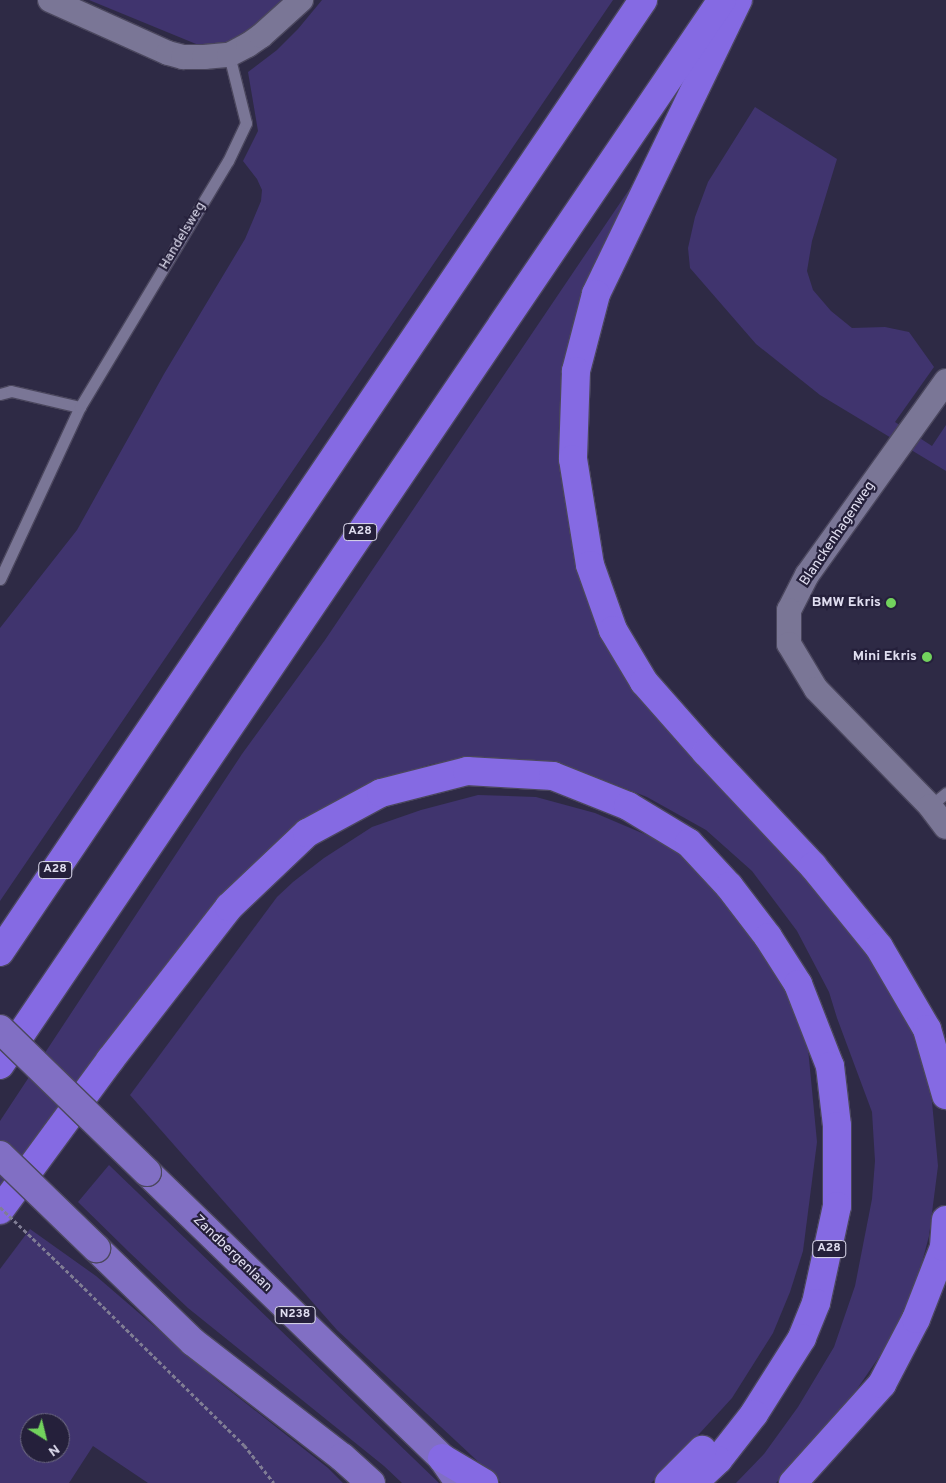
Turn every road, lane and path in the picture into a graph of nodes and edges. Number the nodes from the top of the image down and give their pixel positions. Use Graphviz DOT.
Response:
graph roads {
  1 [pos="50,0"];
  2 [pos="301,0"];
  3 [pos="643,0"];
  4 [pos="722,0"];
  5 [pos="738,0"];
  6 [pos="229,55"];
  7 [pos="946,381"];
  8 [pos="0,394"];
  9 [pos="80,407"];
  10 [pos="0,579"];
  11 [pos="111,789"];
  12 [pos="942,814"];
  13 [pos="0,928"];
  14 [pos="0,952"];
  15 [pos="0,1029"];
  16 [pos="0,1064"];
  17 [pos="946,1094"];
  18 [pos="0,1155"];
  19 [pos="0,1208"];
  20 [pos="946,1220"];
  21 [pos="754,1414"];
  22 [pos="442,1458"];
  23 [pos="274,1483"];
  24 [pos="371,1483"];
  25 [pos="459,1483"];
  26 [pos="484,1483"];
  27 [pos="669,1483"];
  28 [pos="693,1483"];
  29 [pos="716,1483"];
  30 [pos="793,1483"];
  1 -- 6 [label="street"];
  2 -- 6 [label="street"];
  3 -- 11 [label="highway, A28"];
  4 -- 16 [label="highway, A28"];
  5 -- 17 [label="highway"];
  6 -- 9 [label="lane, Handelsweg"];
  7 -- 12 [label="street, Blanckenhagenweg"];
  8 -- 9 [label="lane"];
  9 -- 10 [label="lane, Handelsweg"];
  11 -- 13 [label="highway, A28"];
  11 -- 14 [label="highway, A28"];
  15 -- 22 [label="main road, Zandbergenlaan / N238, bridge"];
  18 -- 24 [label="main road, bridge"];
  19 -- 21 [label="highway, A28"];
  19 -- 23 [label="path, bridge"];
  20 -- 30 [label="highway"];
  21 -- 27 [label="highway, A28"];
  21 -- 28 [label="highway, A28"];
  21 -- 29 [label="highway, A28"];
  22 -- 25 [label="main road, Zandbergenlaan / N238"];
  22 -- 26 [label="highway"];
}
